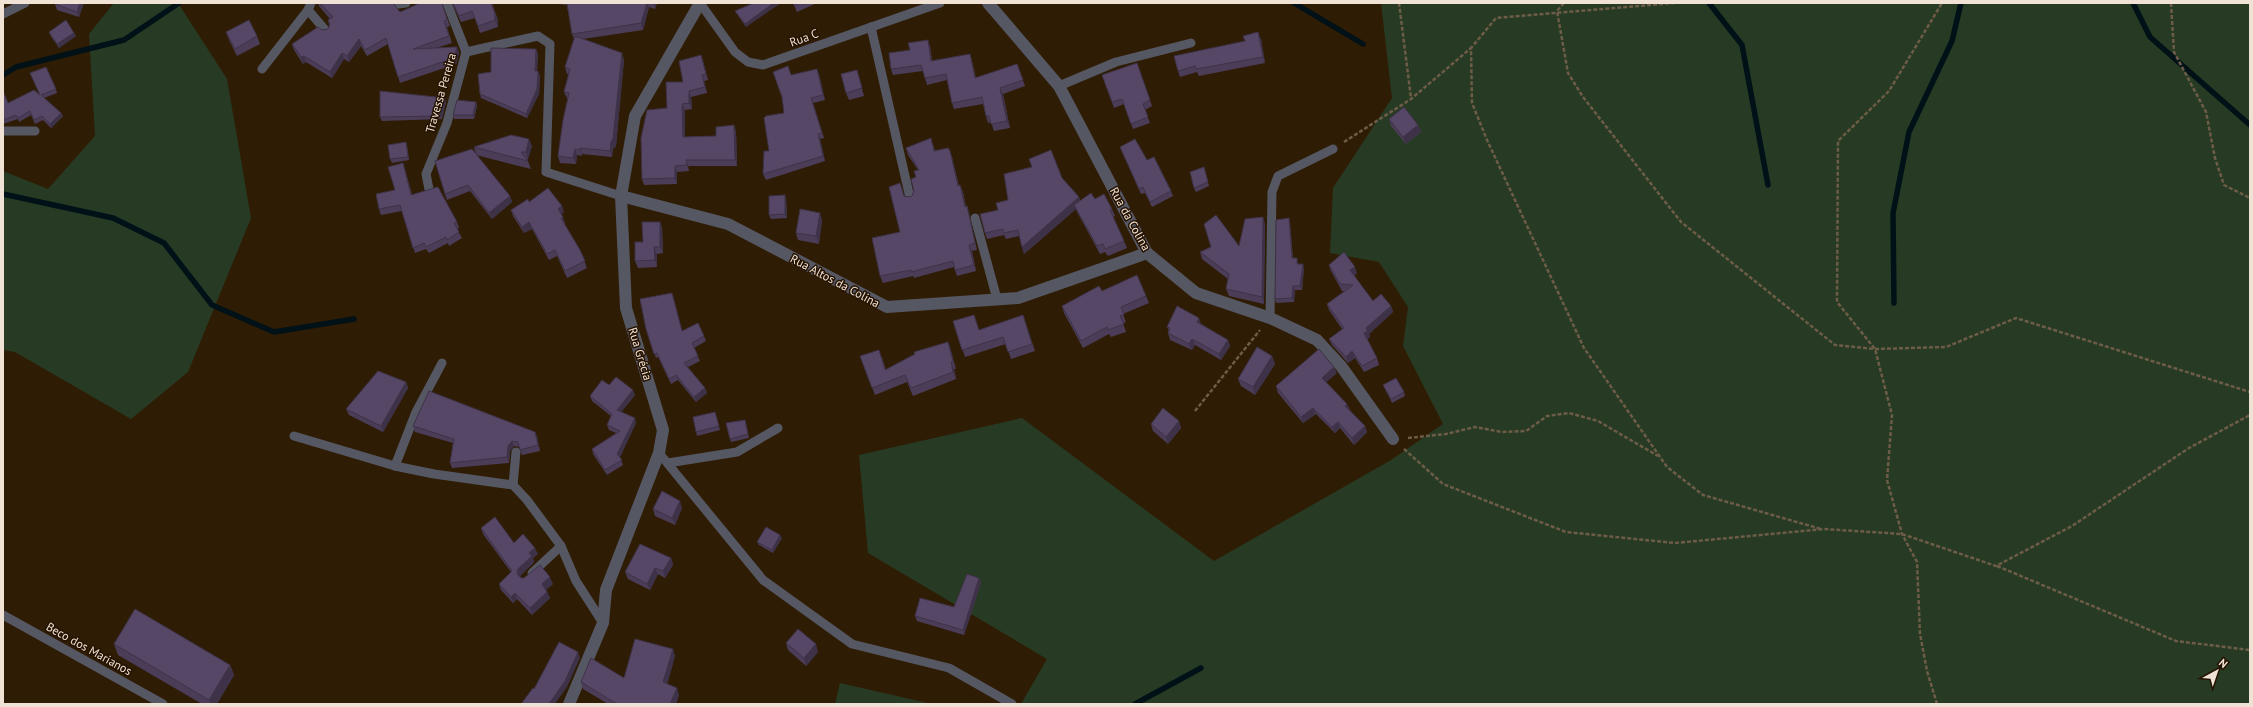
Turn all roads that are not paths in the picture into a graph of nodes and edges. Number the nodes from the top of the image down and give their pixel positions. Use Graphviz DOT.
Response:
graph roads {
  1 [pos="25,3"];
  2 [pos="447,3"];
  3 [pos="700,3"];
  4 [pos="940,3"];
  5 [pos="988,3"];
  6 [pos="309,7"];
  7 [pos="3,14"];
  8 [pos="871,26"];
  9 [pos="326,31"];
  10 [pos="1191,43"];
  11 [pos="466,52"];
  12 [pos="262,70"];
  13 [pos="1059,86"];
  14 [pos="3,131"];
  15 [pos="35,131"];
  16 [pos="1333,149"];
  17 [pos="429,189"];
  18 [pos="621,196"];
  19 [pos="910,198"];
  20 [pos="975,218"];
  21 [pos="1147,252"];
  22 [pos="997,299"];
  23 [pos="1270,318"];
  24 [pos="442,362"];
  25 [pos="778,428"];
  26 [pos="294,436"];
  27 [pos="1394,439"];
  28 [pos="516,452"];
  29 [pos="659,453"];
  30 [pos="668,463"];
  31 [pos="395,466"];
  32 [pos="513,485"];
  33 [pos="561,546"];
  34 [pos="525,579"];
  35 [pos="3,615"];
  36 [pos="603,623"];
  37 [pos="163,704"];
  38 [pos="569,704"];
  39 [pos="1012,704"];
  1 -- 7 [label="lane"];
  2 -- 11 [label="lane, Travessa Pereira"];
  3 -- 8 [label="lane, Rua C"];
  3 -- 18 [label="street, Rua Grécia"];
  4 -- 8 [label="lane, Rua C"];
  5 -- 13 [label="street, Rua da Colina"];
  6 -- 9 [label="lane"];
  6 -- 12 [label="lane"];
  8 -- 19 [label="lane"];
  10 -- 13 [label="lane"];
  11 -- 17 [label="lane, Travessa Pereira"];
  11 -- 18 [label="lane"];
  13 -- 21 [label="street, Rua da Colina"];
  14 -- 15 [label="lane"];
  16 -- 23 [label="lane"];
  18 -- 22 [label="street, Rua Altos da Colina"];
  18 -- 29 [label="street, Rua Grécia"];
  20 -- 22 [label="lane"];
  21 -- 22 [label="street, Rua Altos da Colina"];
  21 -- 23 [label="street, Rua da Colina"];
  23 -- 27 [label="street, Rua da Colina"];
  24 -- 31 [label="lane"];
  25 -- 30 [label="lane"];
  26 -- 31 [label="lane"];
  28 -- 32 [label="lane"];
  29 -- 30 [label="lane"];
  29 -- 36 [label="street, Rua Grécia"];
  30 -- 39 [label="lane"];
  31 -- 32 [label="lane"];
  32 -- 33 [label="lane"];
  33 -- 34 [label="lane"];
  33 -- 36 [label="lane"];
  35 -- 37 [label="lane, Beco dos Marianos"];
  36 -- 38 [label="street, Rua Grécia"];
}
